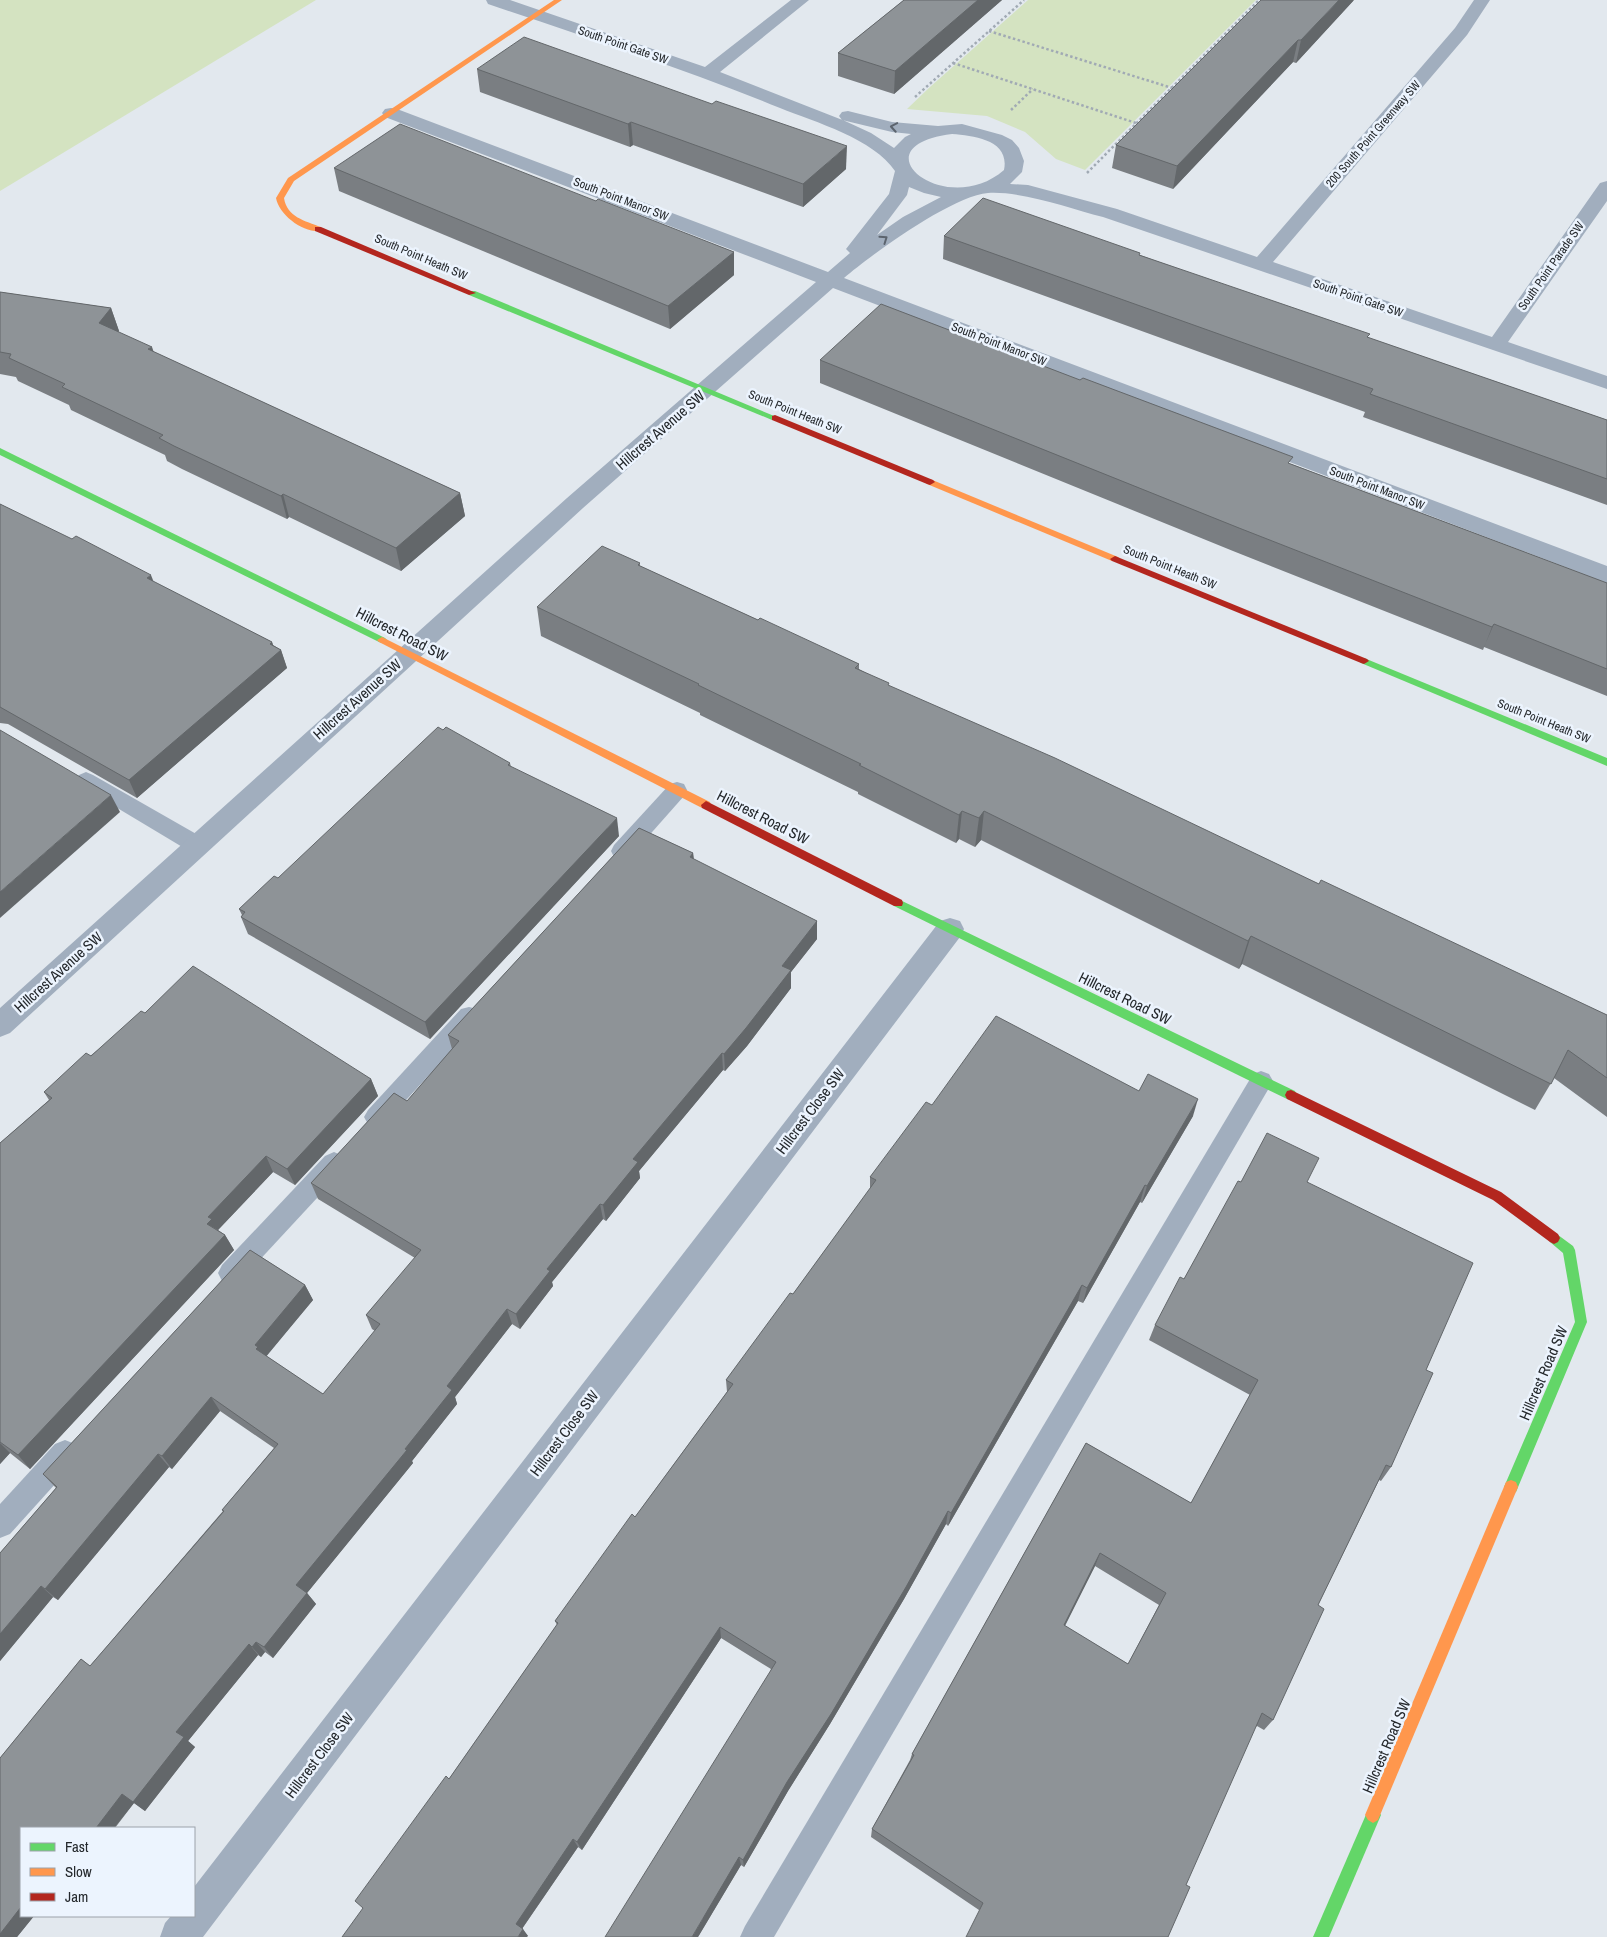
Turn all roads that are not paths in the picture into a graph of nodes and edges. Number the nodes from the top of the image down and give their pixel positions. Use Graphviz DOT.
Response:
graph roads {
  1 [pos="494,0"];
  2 [pos="559,0"];
  3 [pos="801,0"];
  4 [pos="1482,0"];
  5 [pos="538,15"];
  6 [pos="707,74"];
  7 [pos="752,89"];
  8 [pos="391,113"];
  9 [pos="943,130"];
  10 [pos="1015,162"];
  11 [pos="902,167"];
  12 [pos="1607,187"];
  13 [pos="990,188"];
  14 [pos="963,193"];
  15 [pos="1110,213"];
  16 [pos="1261,264"];
  17 [pos="832,280"];
  18 [pos="1496,345"];
  19 [pos="1607,383"];
  20 [pos="705,390"];
  21 [pos="0,451"];
  22 [pos="1607,575"];
  23 [pos="408,653"];
  24 [pos="1607,762"];
  25 [pos="68,770"];
  26 [pos="678,790"];
  27 [pos="197,845"];
  28 [pos="607,867"];
  29 [pos="950,929"];
  30 [pos="485,998"];
  31 [pos="0,1025"];
  32 [pos="1261,1081"];
  33 [pos="216,1290"];
  34 [pos="81,1436"];
  35 [pos="0,1524"];
  36 [pos="195,1916"];
  37 [pos="194,1917"];
  38 [pos="179,1937"];
  39 [pos="756,1937"];
  40 [pos="1321,1937"];
  1 -- 5 [label="street, South Point Gate SW"];
  2 -- 5 [label="street, South Point Heath SW"];
  3 -- 6 [label="street"];
  4 -- 16 [label="street, 200 South Point Greenway SW"];
  5 -- 6 [label="street, South Point Gate SW"];
  5 -- 8 [label="street, South Point Heath SW"];
  6 -- 7 [label="street, South Point Gate SW"];
  9 -- 7 [label="street, South Point Gate SW, one-way"];
  7 -- 11 [label="street, South Point Gate SW"];
  8 -- 17 [label="street, South Point Manor SW"];
  8 -- 20 [label="street, South Point Heath SW"];
  9 -- 10 [label="street"];
  9 -- 11 [label="street"];
  10 -- 13 [label="street"];
  10 -- 15 [label="street, South Point Gate SW"];
  11 -- 14 [label="street"];
  11 -- 17 [label="street, Hillcrest Avenue SW"];
  12 -- 18 [label="street, South Point Parade SW"];
  13 -- 14 [label="street"];
  13 -- 15 [label="street, South Point Gate SW"];
  17 -- 14 [label="street, Hillcrest Avenue SW, one-way"];
  15 -- 16 [label="street, South Point Gate SW"];
  16 -- 18 [label="street, South Point Gate SW"];
  17 -- 20 [label="street, Hillcrest Avenue SW"];
  17 -- 22 [label="street, South Point Manor SW"];
  18 -- 19 [label="street, South Point Gate SW"];
  20 -- 23 [label="street, Hillcrest Avenue SW"];
  20 -- 24 [label="street, South Point Heath SW"];
  21 -- 23 [label="street, Hillcrest Road SW"];
  23 -- 26 [label="street, Hillcrest Road SW"];
  23 -- 27 [label="street, Hillcrest Avenue SW"];
  25 -- 27 [label="lane"];
  26 -- 28 [label="lane"];
  26 -- 29 [label="street, Hillcrest Road SW"];
  27 -- 31 [label="street, Hillcrest Avenue SW"];
  29 -- 32 [label="street, Hillcrest Road SW"];
  29 -- 36 [label="street, Hillcrest Close SW"];
  30 -- 33 [label="lane"];
  32 -- 39 [label="lane"];
  32 -- 40 [label="street, Hillcrest Road SW"];
  34 -- 35 [label="lane"];
  37 -- 38 [label="street, Hillcrest Close SW"];
}
